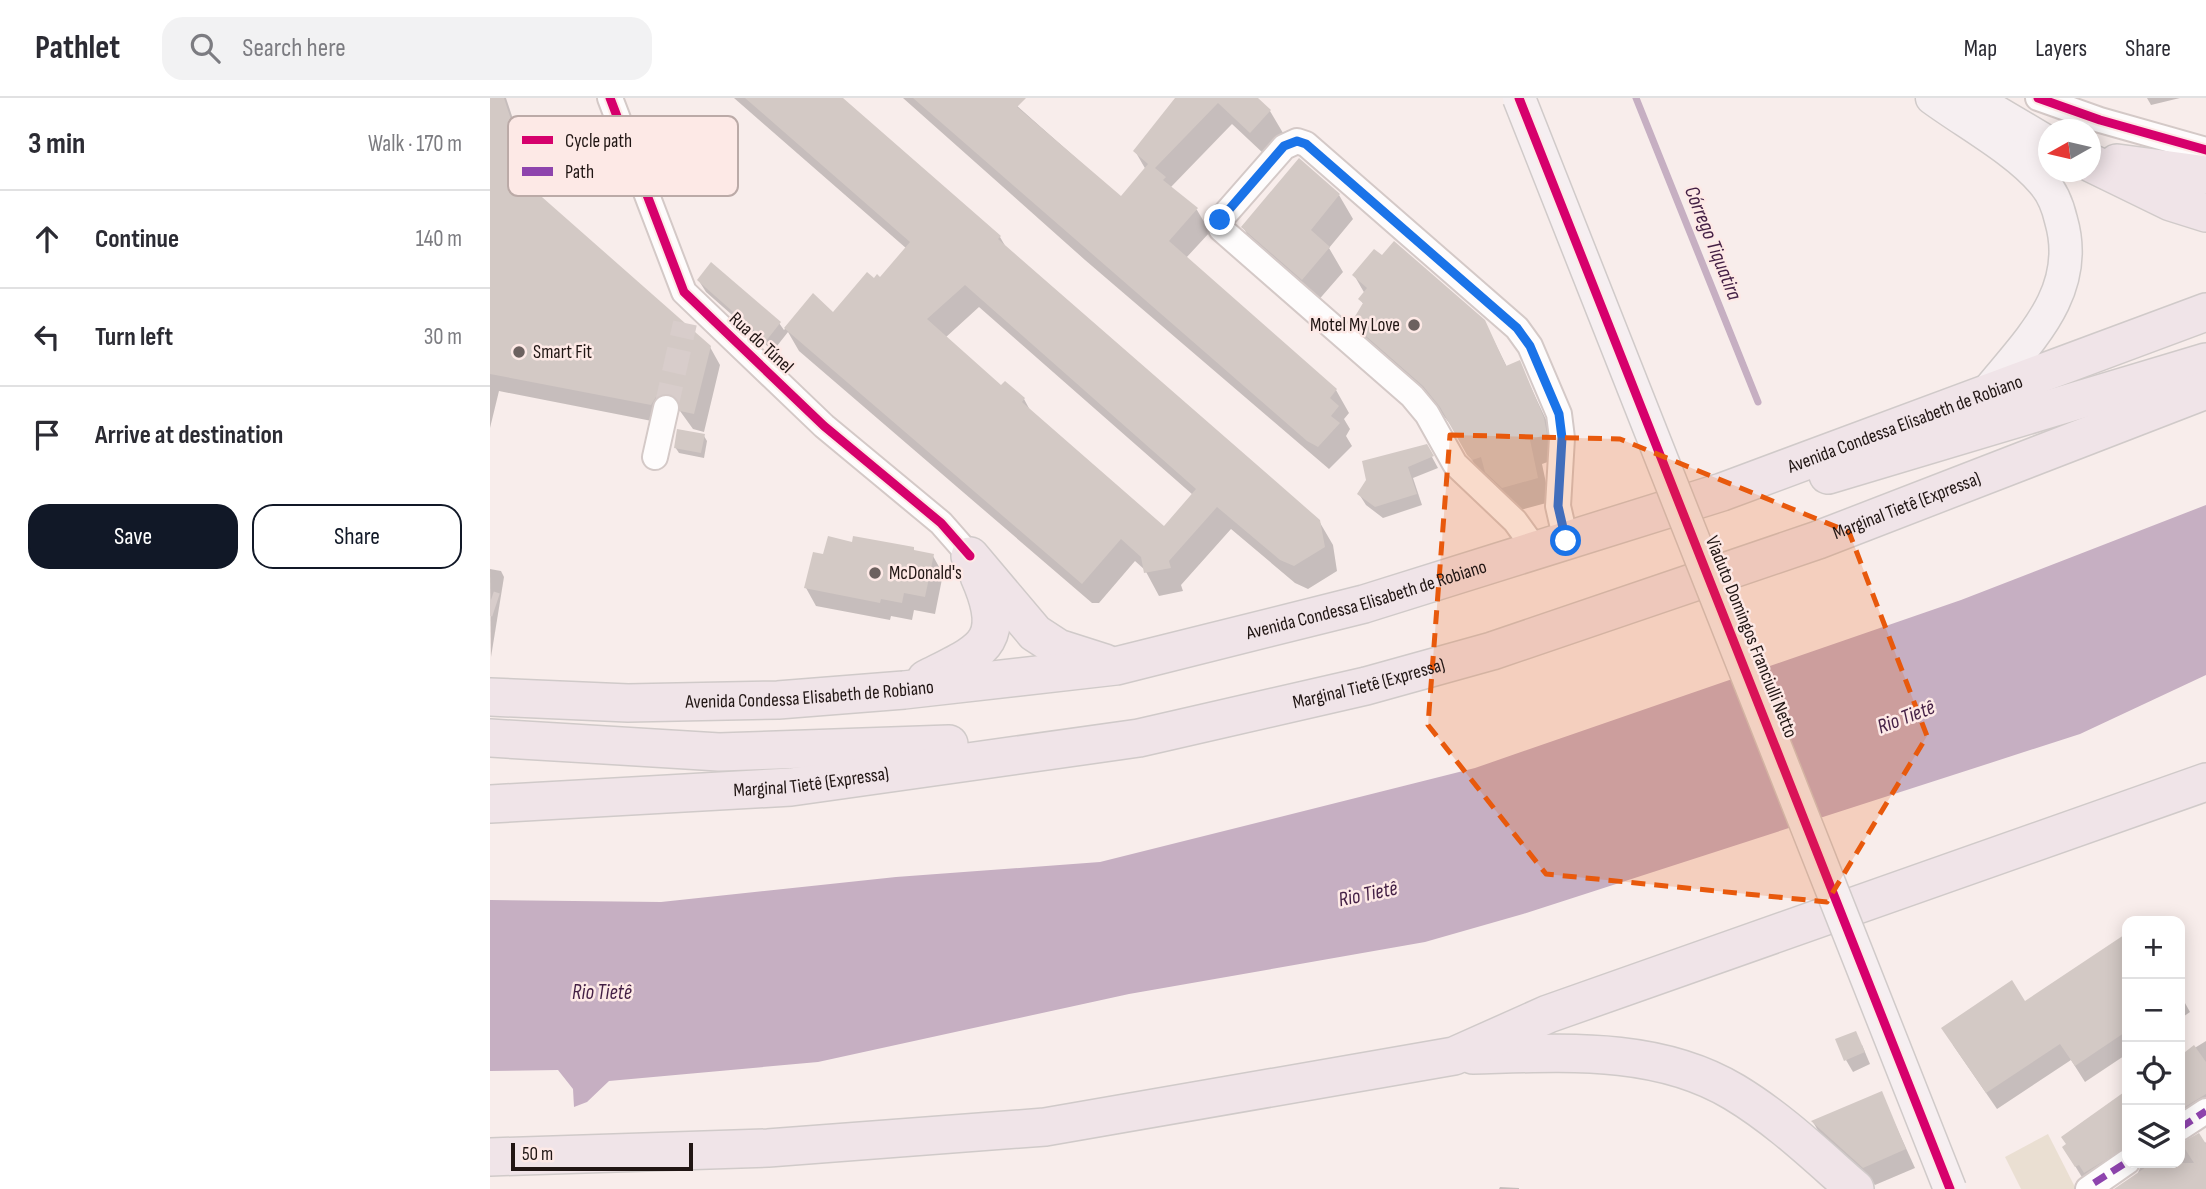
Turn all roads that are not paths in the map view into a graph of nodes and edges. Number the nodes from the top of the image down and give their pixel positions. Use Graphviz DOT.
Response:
graph roads {
  1 [pos="610,98"];
  2 [pos="1519,98"];
  3 [pos="1931,98"];
  4 [pos="1973,98"];
  5 [pos="2038,98"];
  6 [pos="617,116"];
  7 [pos="2038,136"];
  8 [pos="2206,150"];
  9 [pos="2101,162"];
  10 [pos="2101,166"];
  11 [pos="2206,175"];
  12 [pos="647,196"];
  13 [pos="2206,213"];
  14 [pos="2206,312"];
  15 [pos="2206,362"];
  16 [pos="2206,390"];
  17 [pos="1987,393"];
  18 [pos="666,408"];
  19 [pos="655,457"];
  20 [pos="1722,492"];
  21 [pos="1551,546"];
  22 [pos="970,556"];
  23 [pos="1116,666"];
  24 [pos="905,690"];
  25 [pos="490,697"];
  26 [pos="490,738"];
  27 [pos="1139,738"];
  28 [pos="2206,784"];
  29 [pos="490,804"];
  30 [pos="1454,1056"];
  31 [pos="2206,1111"];
  32 [pos="2185,1125"];
  33 [pos="490,1157"];
  34 [pos="2122,1165"];
  35 [pos="1854,1189"];
  36 [pos="1950,1189"];
  37 [pos="2088,1189"];
  1 -- 6 [label="street, Rua do Túnel"];
  2 -- 36 [label="main road, Viaduto Domingos Franciulli Netto, bridge"];
  3 -- 17 [label="main road"];
  4 -- 7 [label="main road"];
  5 -- 8 [label="street"];
  9 -- 11 [label="highway"];
  10 -- 13 [label="highway"];
  12 -- 22 [label="street, Rua do Túnel"];
  14 -- 17 [label="highway, Avenida Condessa Elisabeth de Robiano"];
  15 -- 20 [label="highway"];
  16 -- 27 [label="highway, Marginal Tietê (Expressa)"];
  17 -- 20 [label="highway, Avenida Condessa Elisabeth de Robiano"];
  18 -- 19 [label="street"];
  20 -- 21 [label="highway, Avenida Condessa Elisabeth de Robiano"];
  21 -- 21 [label="street"];
  21 -- 23 [label="highway, Avenida Condessa Elisabeth de Robiano"];
  22 -- 23 [label="highway"];
  22 -- 24 [label="highway"];
  23 -- 24 [label="highway, Avenida Condessa Elisabeth de Robiano"];
  24 -- 25 [label="highway, Avenida Condessa Elisabeth de Robiano"];
  26 -- 27 [label="highway"];
  27 -- 29 [label="highway, Marginal Tietê (Expressa)"];
  28 -- 30 [label="highway"];
  30 -- 33 [label="highway"];
  30 -- 35 [label="highway"];
  31 -- 32 [label="street"];
  34 -- 37 [label="street"];
}
